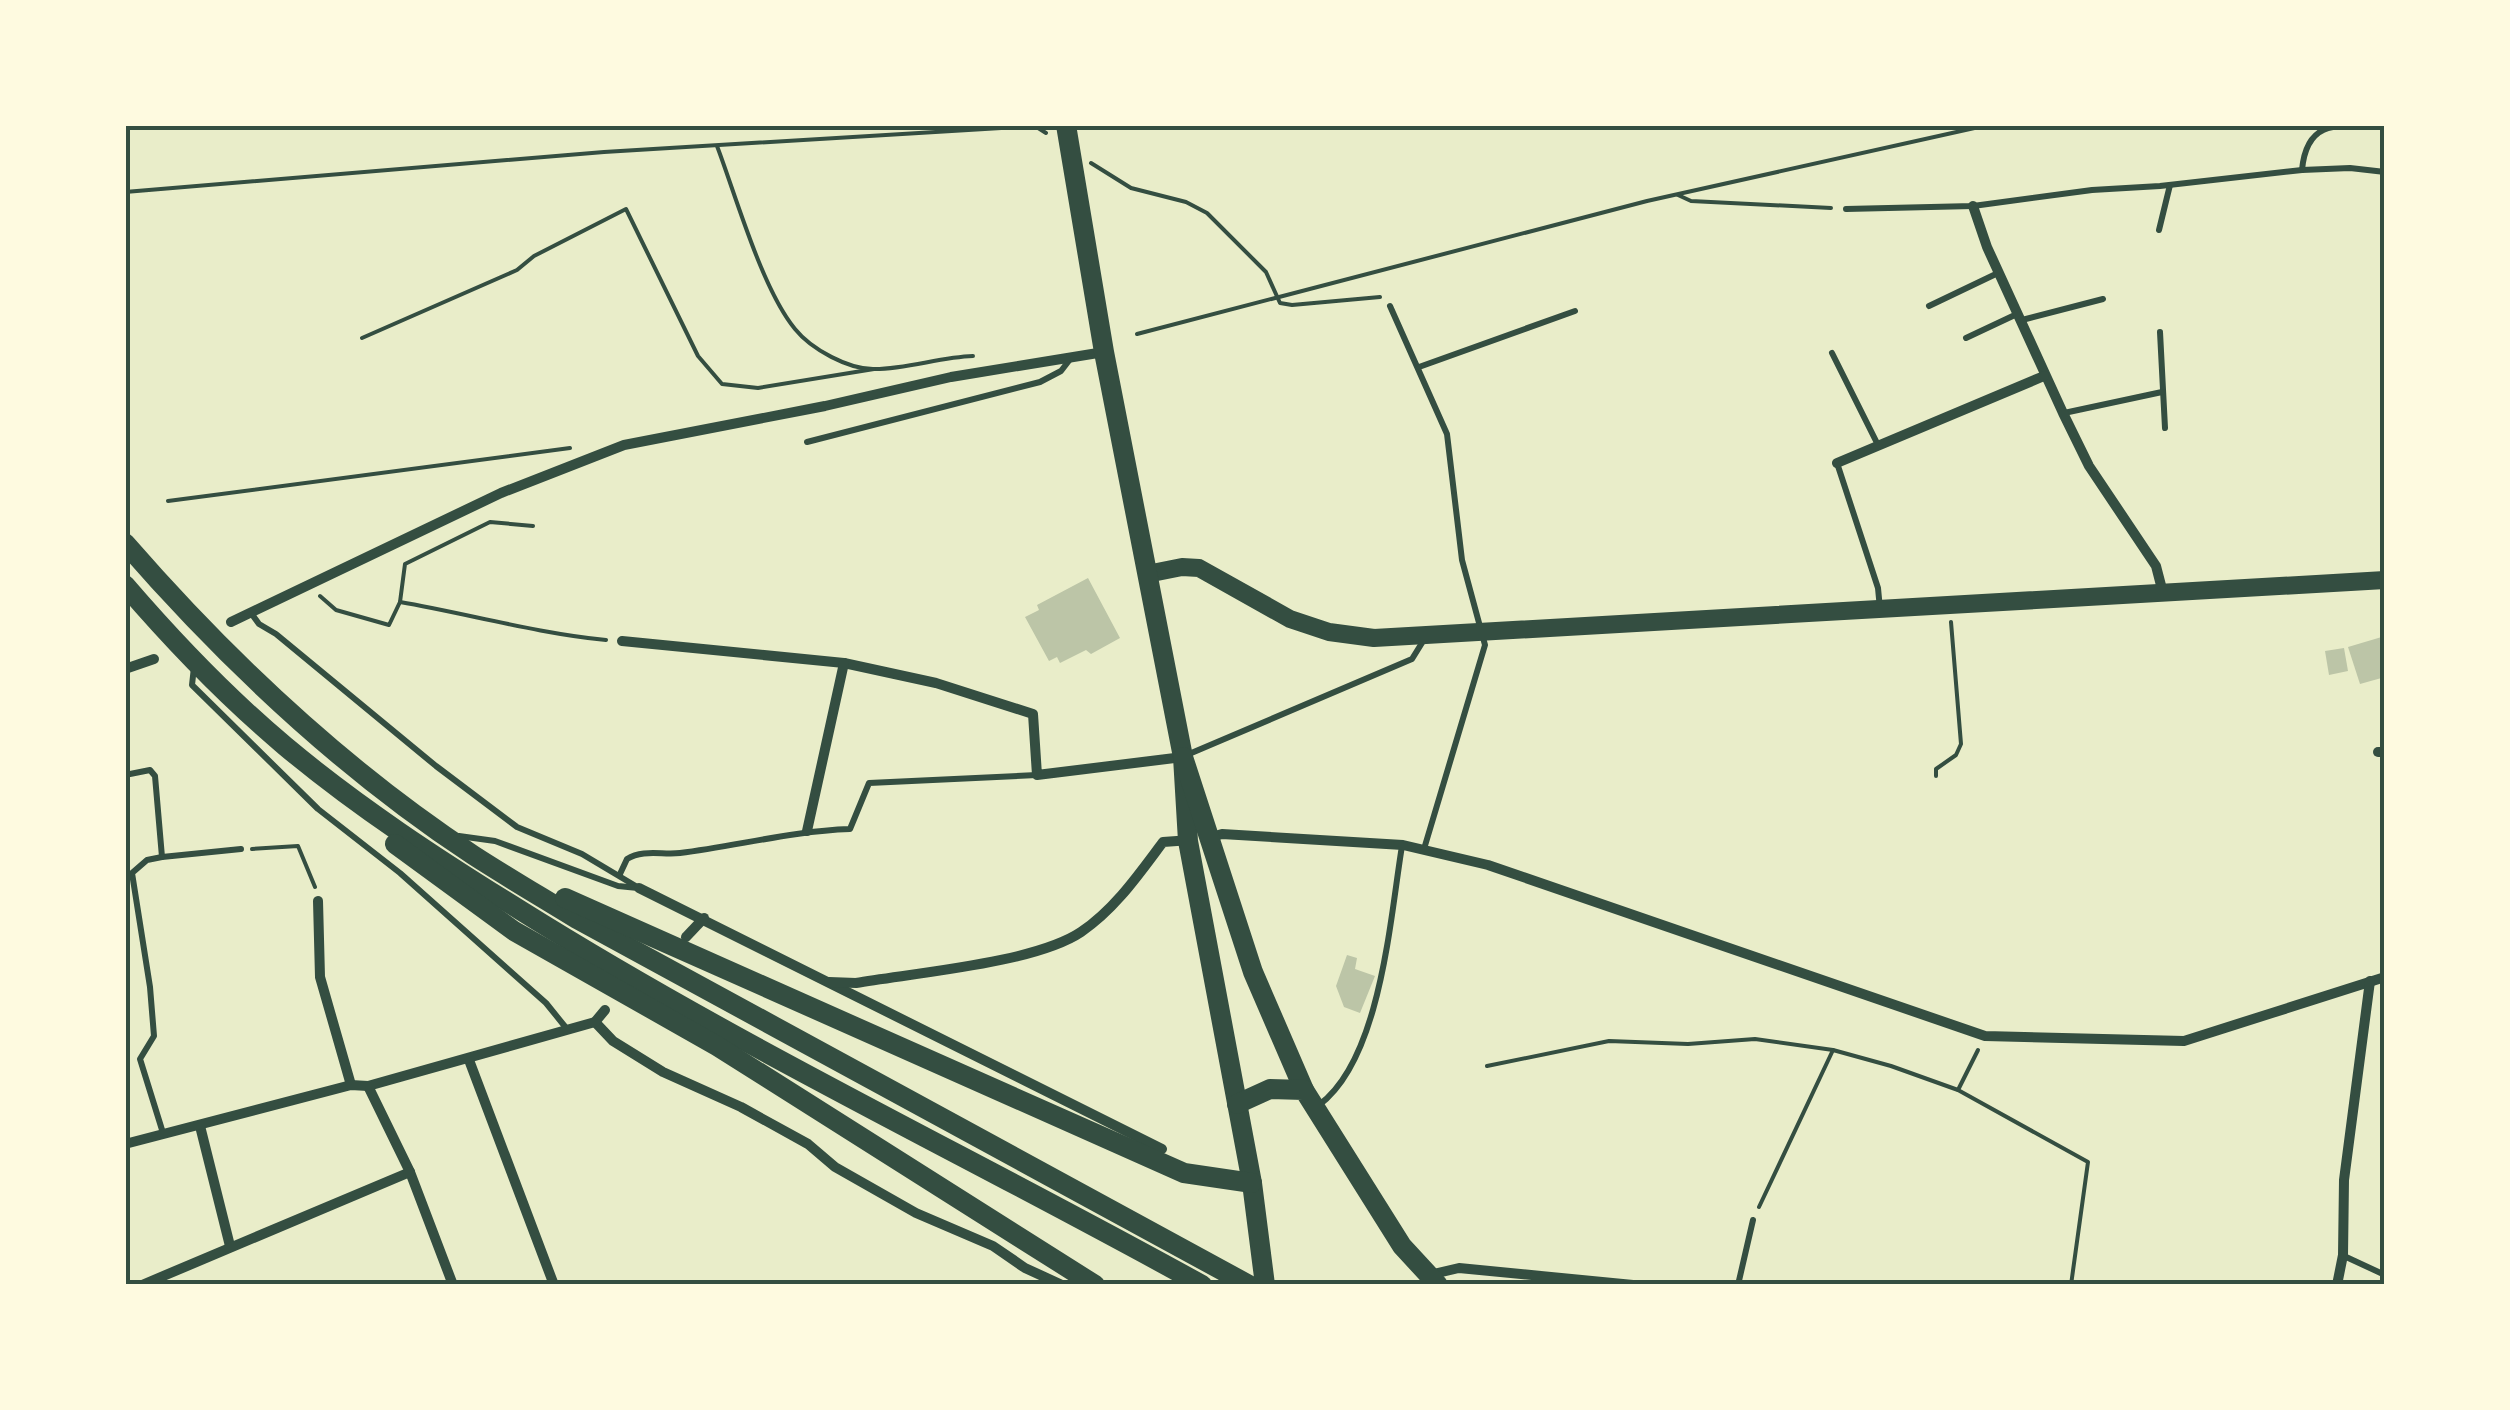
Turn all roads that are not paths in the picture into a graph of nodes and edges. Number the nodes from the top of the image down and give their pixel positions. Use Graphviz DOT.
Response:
graph roads {
  1 [pos="2385,127"];
  2 [pos="1059,131"];
  3 [pos="2302,170"];
  4 [pos="2385,172"];
  5 [pos="2170,185"];
  6 [pos="1973,206"];
  7 [pos="1846,209"];
  8 [pos="2159,230"];
  9 [pos="1998,273"];
  10 [pos="2103,299"];
  11 [pos="1390,306"];
  12 [pos="1929,306"];
  13 [pos="1575,312"];
  14 [pos="2018,318"];
  15 [pos="2160,332"];
  16 [pos="1966,338"];
  17 [pos="1104,352"];
  18 [pos="1832,354"];
  19 [pos="1072,357"];
  20 [pos="1419,367"];
  21 [pos="2044,376"];
  22 [pos="2162,392"];
  23 [pos="2062,414"];
  24 [pos="2164,428"];
  25 [pos="806,442"];
  26 [pos="1878,445"];
  27 [pos="1837,463"];
  28 [pos="125,543"];
  29 [pos="1147,574"];
  30 [pos="2385,580"];
  31 [pos="125,585"];
  32 [pos="2163,594"];
  33 [pos="1880,610"];
  34 [pos="251,613"];
  35 [pos="231,622"];
  36 [pos="1482,633"];
  37 [pos="1426,637"];
  38 [pos="622,641"];
  39 [pos="154,658"];
  40 [pos="195,660"];
  41 [pos="844,663"];
  42 [pos="125,670"];
  43 [pos="284,745"];
  44 [pos="1183,756"];
  45 [pos="125,775"];
  46 [pos="1036,775"];
  47 [pos="807,831"];
  48 [pos="443,834"];
  49 [pos="1212,838"];
  50 [pos="1188,840"];
  51 [pos="1402,845"];
  52 [pos="242,850"];
  53 [pos="1424,850"];
  54 [pos="473,855"];
  55 [pos="162,857"];
  56 [pos="620,874"];
  57 [pos="640,888"];
  58 [pos="318,901"];
  59 [pos="704,918"];
  60 [pos="686,937"];
  61 [pos="2385,977"];
  62 [pos="2370,981"];
  63 [pos="829,982"];
  64 [pos="604,1010"];
  65 [pos="595,1022"];
  66 [pos="568,1030"];
  67 [pos="468,1060"];
  68 [pos="351,1085"];
  69 [pos="368,1086"];
  70 [pos="1309,1100"];
  71 [pos="1237,1104"];
  72 [pos="200,1126"];
  73 [pos="164,1134"];
  74 [pos="125,1144"];
  75 [pos="1162,1148"];
  76 [pos="410,1172"];
  77 [pos="1252,1183"];
  78 [pos="1753,1220"];
  79 [pos="230,1246"];
  80 [pos="2342,1255"];
  81 [pos="2385,1275"];
  82 [pos="1433,1280"];
  83 [pos="142,1285"];
  84 [pos="453,1285"];
  85 [pos="554,1285"];
  86 [pos="1062,1285"];
  87 [pos="1095,1285"];
  88 [pos="1202,1285"];
  89 [pos="1249,1285"];
  90 [pos="1266,1285"];
  91 [pos="1633,1285"];
  92 [pos="1738,1285"];
  93 [pos="2337,1285"];
  1 -- 3 [label="lane"];
  2 -- 17 [label="main road"];
  3 -- 4 [label="lane"];
  3 -- 5 [label="lane"];
  5 -- 6 [label="lane"];
  5 -- 8 [label="lane"];
  6 -- 7 [label="lane"];
  6 -- 9 [label="street"];
  9 -- 12 [label="lane"];
  9 -- 14 [label="street"];
  10 -- 14 [label="lane"];
  11 -- 20 [label="lane"];
  13 -- 20 [label="lane"];
  14 -- 16 [label="lane"];
  14 -- 21 [label="street"];
  15 -- 22 [label="lane"];
  17 -- 19 [label="street"];
  17 -- 29 [label="main road"];
  18 -- 26 [label="lane"];
  19 -- 25 [label="lane"];
  19 -- 34 [label="street"];
  20 -- 36 [label="lane"];
  21 -- 23 [label="street"];
  21 -- 26 [label="street"];
  22 -- 23 [label="lane"];
  22 -- 24 [label="lane"];
  23 -- 32 [label="street"];
  26 -- 27 [label="street"];
  27 -- 33 [label="lane"];
  28 -- 48 [label="main road"];
  29 -- 37 [label="main road"];
  29 -- 44 [label="main road"];
  30 -- 32 [label="main road"];
  31 -- 40 [label="main road"];
  32 -- 33 [label="main road"];
  33 -- 36 [label="main road"];
  34 -- 35 [label="street"];
  34 -- 56 [label="lane"];
  36 -- 37 [label="main road"];
  36 -- 53 [label="lane"];
  37 -- 44 [label="lane"];
  38 -- 41 [label="street"];
  39 -- 42 [label="street"];
  40 -- 43 [label="main road"];
  40 -- 66 [label="lane"];
  41 -- 46 [label="street"];
  41 -- 47 [label="street"];
  43 -- 87 [label="main road"];
  43 -- 88 [label="main road"];
  44 -- 46 [label="street"];
  44 -- 49 [label="main road"];
  44 -- 50 [label="main road"];
  45 -- 55 [label="lane"];
  46 -- 47 [label="lane"];
  47 -- 56 [label="lane"];
  48 -- 54 [label="main road"];
  48 -- 57 [label="lane"];
  49 -- 50 [label="street"];
  49 -- 51 [label="street"];
  49 -- 70 [label="main road"];
  50 -- 63 [label="street"];
  50 -- 71 [label="main road"];
  51 -- 53 [label="street"];
  51 -- 70 [label="lane"];
  52 -- 55 [label="lane"];
  53 -- 62 [label="street"];
  54 -- 77 [label="main road"];
  54 -- 89 [label="main road"];
  55 -- 73 [label="lane"];
  56 -- 57 [label="lane"];
  57 -- 59 [label="street"];
  58 -- 68 [label="street"];
  59 -- 60 [label="street"];
  59 -- 63 [label="street"];
  61 -- 62 [label="street"];
  62 -- 80 [label="street"];
  63 -- 75 [label="street"];
  64 -- 65 [label="street"];
  65 -- 66 [label="street"];
  65 -- 86 [label="street"];
  66 -- 67 [label="street"];
  67 -- 69 [label="street"];
  67 -- 85 [label="street"];
  68 -- 69 [label="street"];
  68 -- 72 [label="street"];
  69 -- 76 [label="street"];
  70 -- 71 [label="main road"];
  70 -- 82 [label="main road"];
  71 -- 77 [label="main road"];
  72 -- 73 [label="street"];
  72 -- 79 [label="street"];
  73 -- 74 [label="street"];
  76 -- 79 [label="street"];
  76 -- 84 [label="street"];
  77 -- 90 [label="main road"];
  78 -- 92 [label="lane"];
  79 -- 83 [label="street"];
  80 -- 81 [label="lane"];
  80 -- 93 [label="street"];
  82 -- 91 [label="street"];
}
